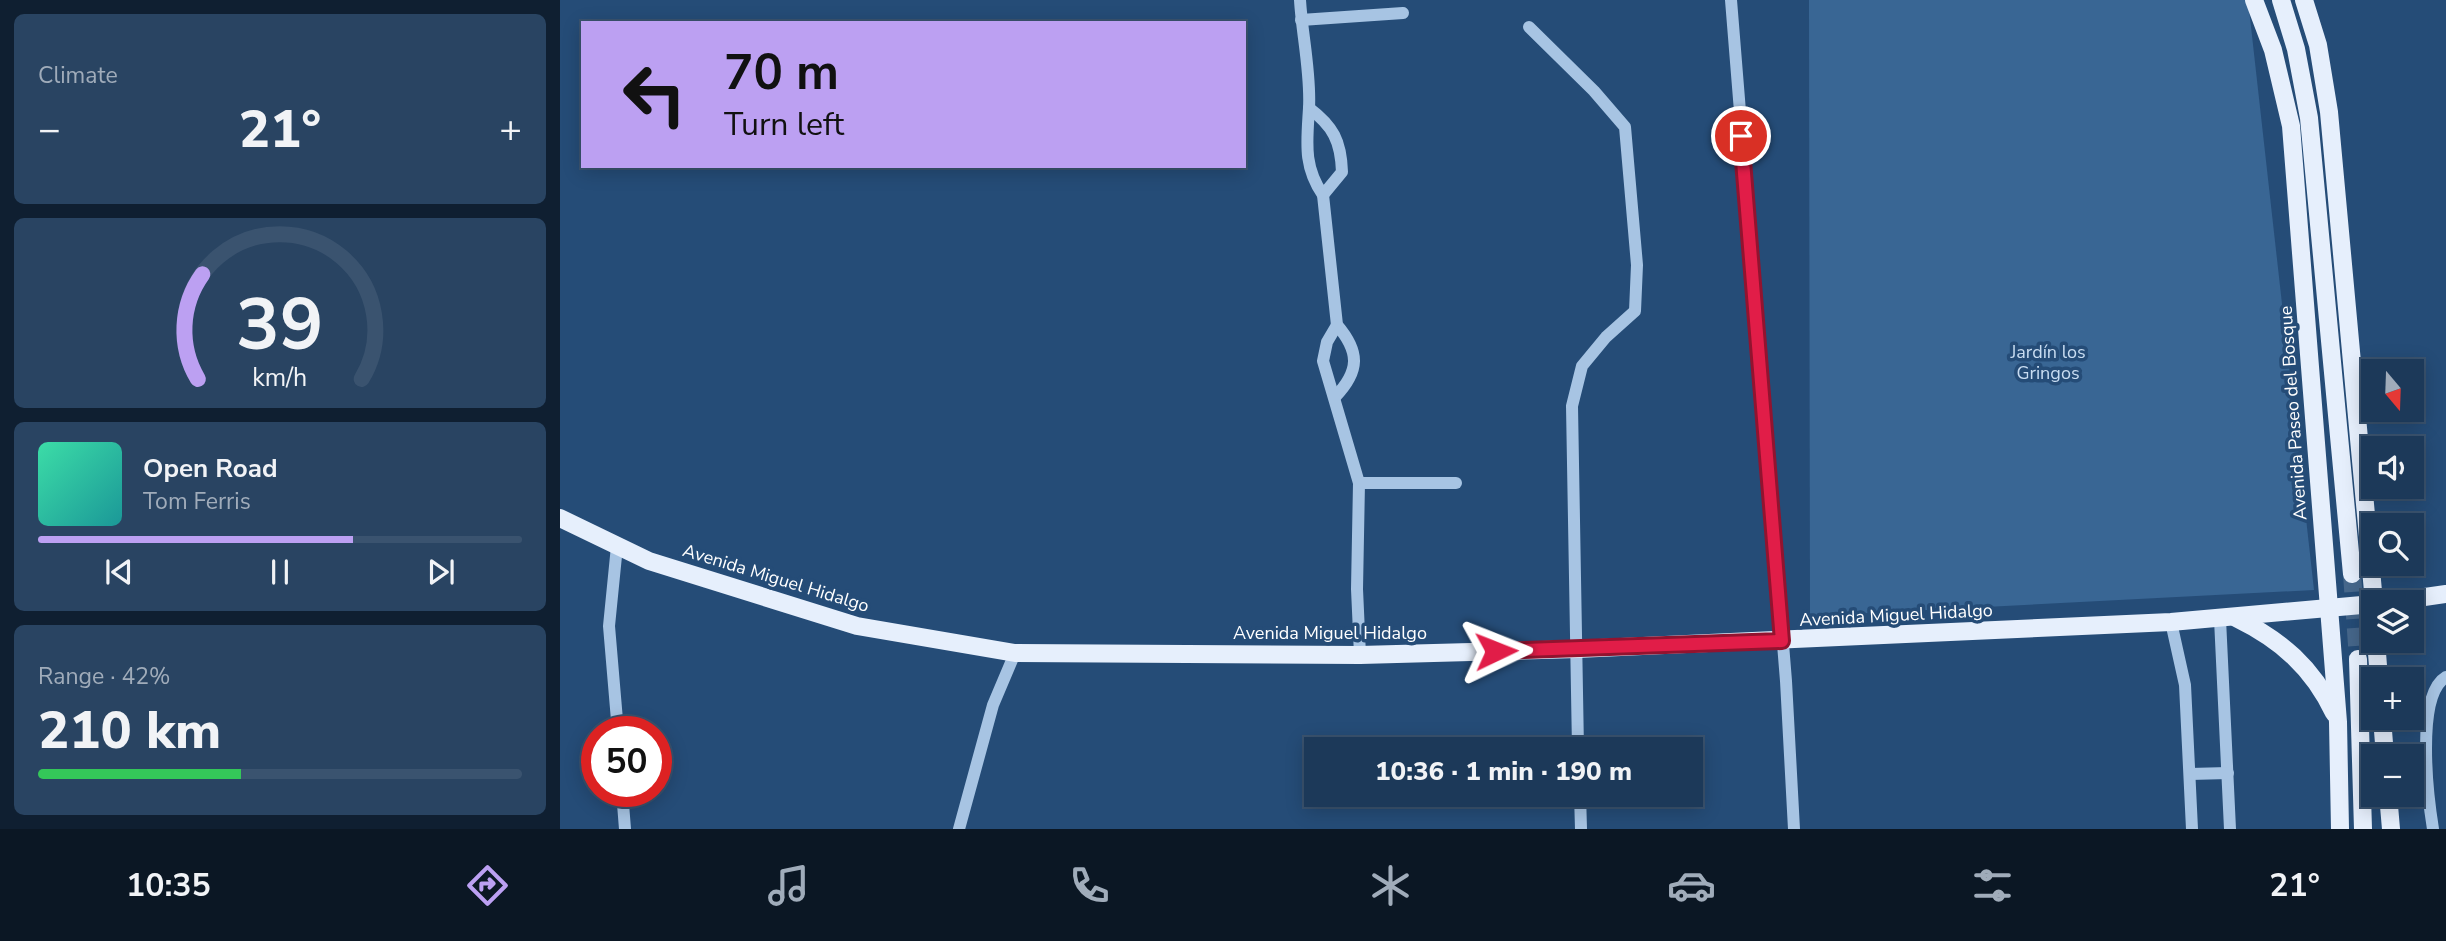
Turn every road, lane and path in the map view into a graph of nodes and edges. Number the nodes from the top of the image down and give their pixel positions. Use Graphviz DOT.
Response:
graph roads {
  1 [pos="1300,0"];
  2 [pos="1731,0"];
  3 [pos="2254,0"];
  4 [pos="2281,0"];
  5 [pos="2304,0"];
  6 [pos="1403,13"];
  7 [pos="1301,20"];
  8 [pos="1529,27"];
  9 [pos="1309,108"];
  10 [pos="1324,195"];
  11 [pos="1336,325"];
  12 [pos="1335,397"];
  13 [pos="1359,483"];
  14 [pos="1456,483"];
  15 [pos="560,518"];
  16 [pos="617,546"];
  17 [pos="2352,573"];
  18 [pos="2372,590"];
  19 [pos="2446,594"];
  20 [pos="2424,597"];
  21 [pos="2361,605"];
  22 [pos="2329,609"];
  23 [pos="2228,619"];
  24 [pos="2172,622"];
  25 [pos="1782,641"];
  26 [pos="1577,649"];
  27 [pos="1015,653"];
  28 [pos="1360,655"];
  29 [pos="2358,660"];
  30 [pos="2446,677"];
  31 [pos="617,716"];
  32 [pos="2338,722"];
  33 [pos="1578,737"];
  34 [pos="2228,773"];
  35 [pos="2190,774"];
  36 [pos="623,807"];
  37 [pos="1580,807"];
  38 [pos="2389,807"];
  39 [pos="625,829"];
  40 [pos="958,829"];
  41 [pos="1581,829"];
  42 [pos="1794,829"];
  43 [pos="2192,829"];
  44 [pos="2230,829"];
  45 [pos="2340,829"];
  46 [pos="2363,829"];
  47 [pos="2390,829"];
  48 [pos="2433,829"];
  1 -- 7 [label="street"];
  2 -- 25 [label="street"];
  3 -- 22 [label="main road, Avenida Paseo del Bosque"];
  4 -- 17 [label="main road"];
  5 -- 18 [label="main road"];
  6 -- 7 [label="street"];
  7 -- 9 [label="street"];
  8 -- 26 [label="street"];
  9 -- 10 [label="street"];
  9 -- 10 [label="street"];
  10 -- 11 [label="street"];
  11 -- 12 [label="street"];
  11 -- 12 [label="street"];
  12 -- 13 [label="street"];
  13 -- 14 [label="street"];
  13 -- 28 [label="street"];
  15 -- 16 [label="main road, Avenida Miguel Hidalgo"];
  16 -- 27 [label="main road, Avenida Miguel Hidalgo"];
  16 -- 31 [label="street"];
  19 -- 20 [label="main road"];
  21 -- 22 [label="main road, Avenida Miguel Hidalgo"];
  22 -- 23 [label="main road, Avenida Miguel Hidalgo"];
  22 -- 32 [label="main road, Avenida Paseo del Bosque"];
  23 -- 24 [label="main road, Avenida Miguel Hidalgo"];
  23 -- 32 [label="main road"];
  23 -- 34 [label="street"];
  24 -- 25 [label="main road, Avenida Miguel Hidalgo"];
  24 -- 35 [label="street"];
  25 -- 26 [label="main road, Avenida Miguel Hidalgo"];
  25 -- 42 [label="street"];
  26 -- 28 [label="main road, Avenida Miguel Hidalgo"];
  26 -- 33 [label="street"];
  27 -- 28 [label="main road, Avenida Miguel Hidalgo"];
  27 -- 40 [label="street"];
  29 -- 46 [label="main road"];
  30 -- 48 [label="street"];
  32 -- 45 [label="main road, Avenida Paseo del Bosque"];
  34 -- 35 [label="street"];
  34 -- 44 [label="street"];
  35 -- 43 [label="street"];
  36 -- 39 [label="street"];
  37 -- 41 [label="street"];
  38 -- 47 [label="main road"];
}
